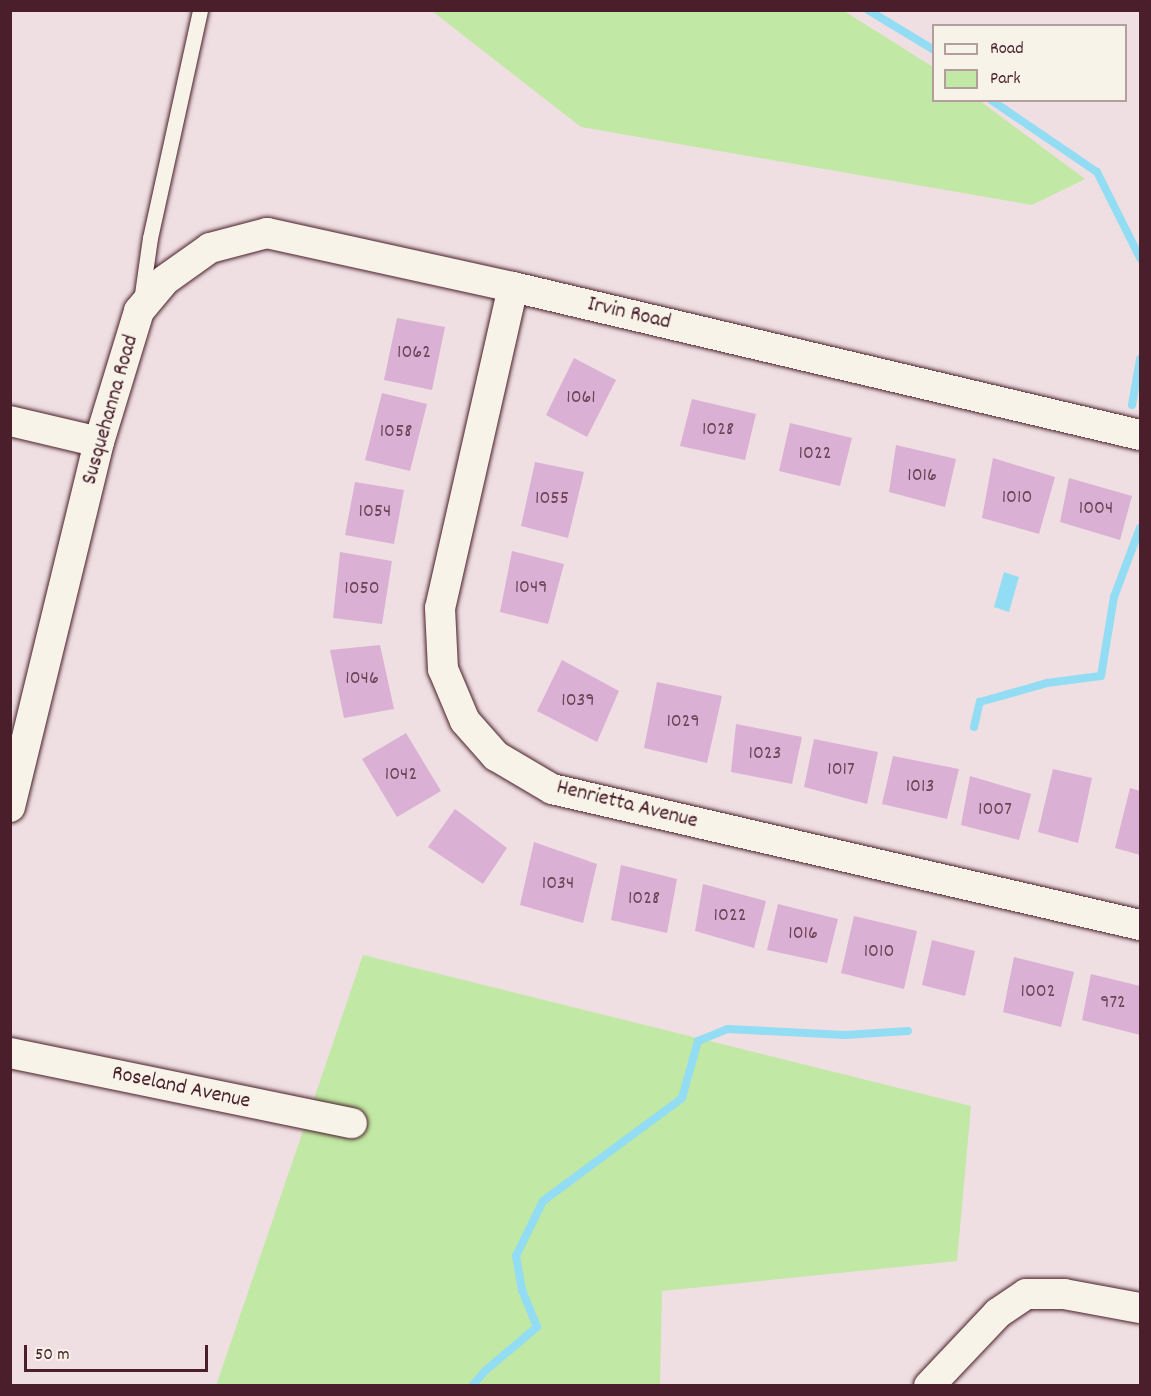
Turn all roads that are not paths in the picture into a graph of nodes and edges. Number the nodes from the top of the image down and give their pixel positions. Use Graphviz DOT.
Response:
graph roads {
  1 [pos="200,10"];
  2 [pos="513,287"];
  3 [pos="139,311"];
  4 [pos="10,421"];
  5 [pos="1140,435"];
  6 [pos="99,442"];
  7 [pos="10,807"];
  8 [pos="1140,926"];
  9 [pos="10,1053"];
  10 [pos="352,1123"];
  11 [pos="1140,1308"];
  12 [pos="928,1386"];
  1 -- 3 [label="lane, Susquehanna Road"];
  2 -- 3 [label="street, Irvin Road"];
  2 -- 5 [label="street, Irvin Road"];
  2 -- 8 [label="street, Henrietta Avenue"];
  3 -- 6 [label="street, Susquehanna Road"];
  4 -- 6 [label="street"];
  6 -- 7 [label="street, Susquehanna Road"];
  9 -- 10 [label="street, Roseland Avenue"];
  11 -- 12 [label="street"];
}
